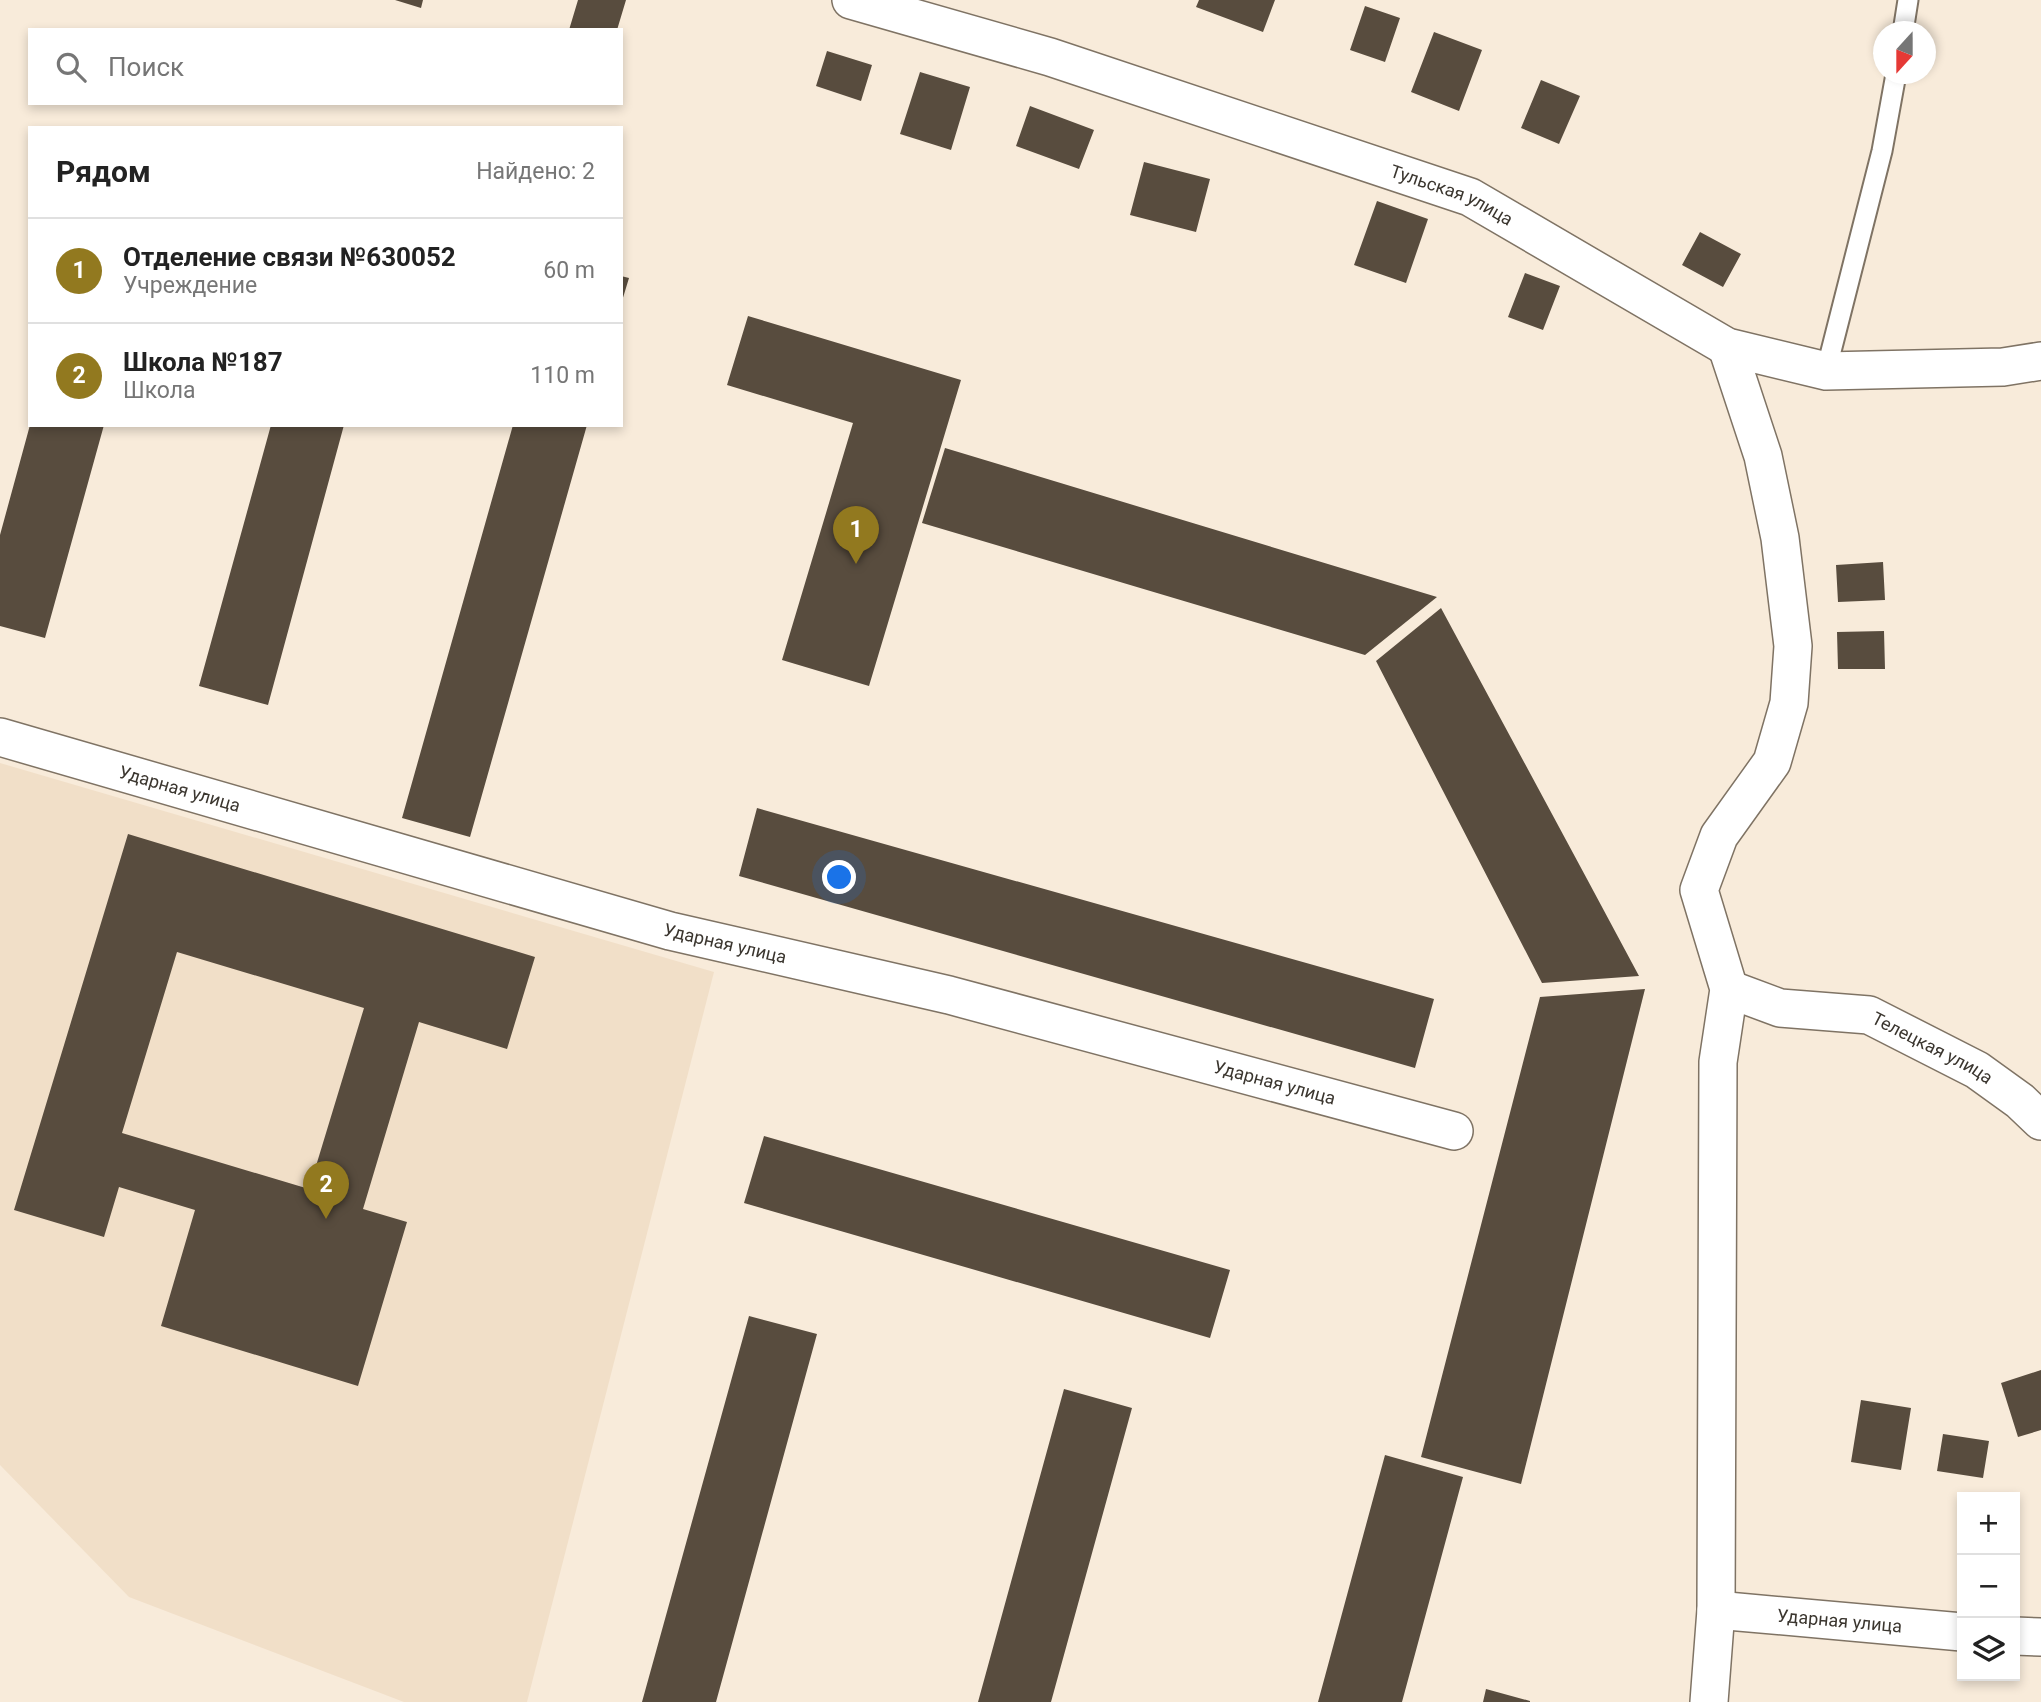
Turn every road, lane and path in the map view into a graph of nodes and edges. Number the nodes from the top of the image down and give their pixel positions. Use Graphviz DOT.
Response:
graph roads {
  1 [pos="851,0"];
  2 [pos="1908,0"];
  3 [pos="1905,21"];
  4 [pos="1894,84"];
  5 [pos="1727,347"];
  6 [pos="2041,361"];
  7 [pos="1826,370"];
  8 [pos="0,737"];
  9 [pos="1728,989"];
  10 [pos="2041,1121"];
  11 [pos="1454,1131"];
  12 [pos="1716,1610"];
  13 [pos="1957,1632"];
  14 [pos="2020,1636"];
  15 [pos="2041,1637"];
  16 [pos="1709,1702"];
  1 -- 5 [label="street, Тульская улица"];
  2 -- 3 [label="lane"];
  4 -- 7 [label="lane"];
  5 -- 7 [label="street, Тульская улица"];
  5 -- 9 [label="street"];
  6 -- 7 [label="street, Тульская улица"];
  8 -- 11 [label="street, Ударная улица"];
  9 -- 10 [label="street, Телецкая улица"];
  9 -- 12 [label="street"];
  12 -- 13 [label="street, Ударная улица"];
  12 -- 16 [label="street"];
  14 -- 15 [label="street"];
}
